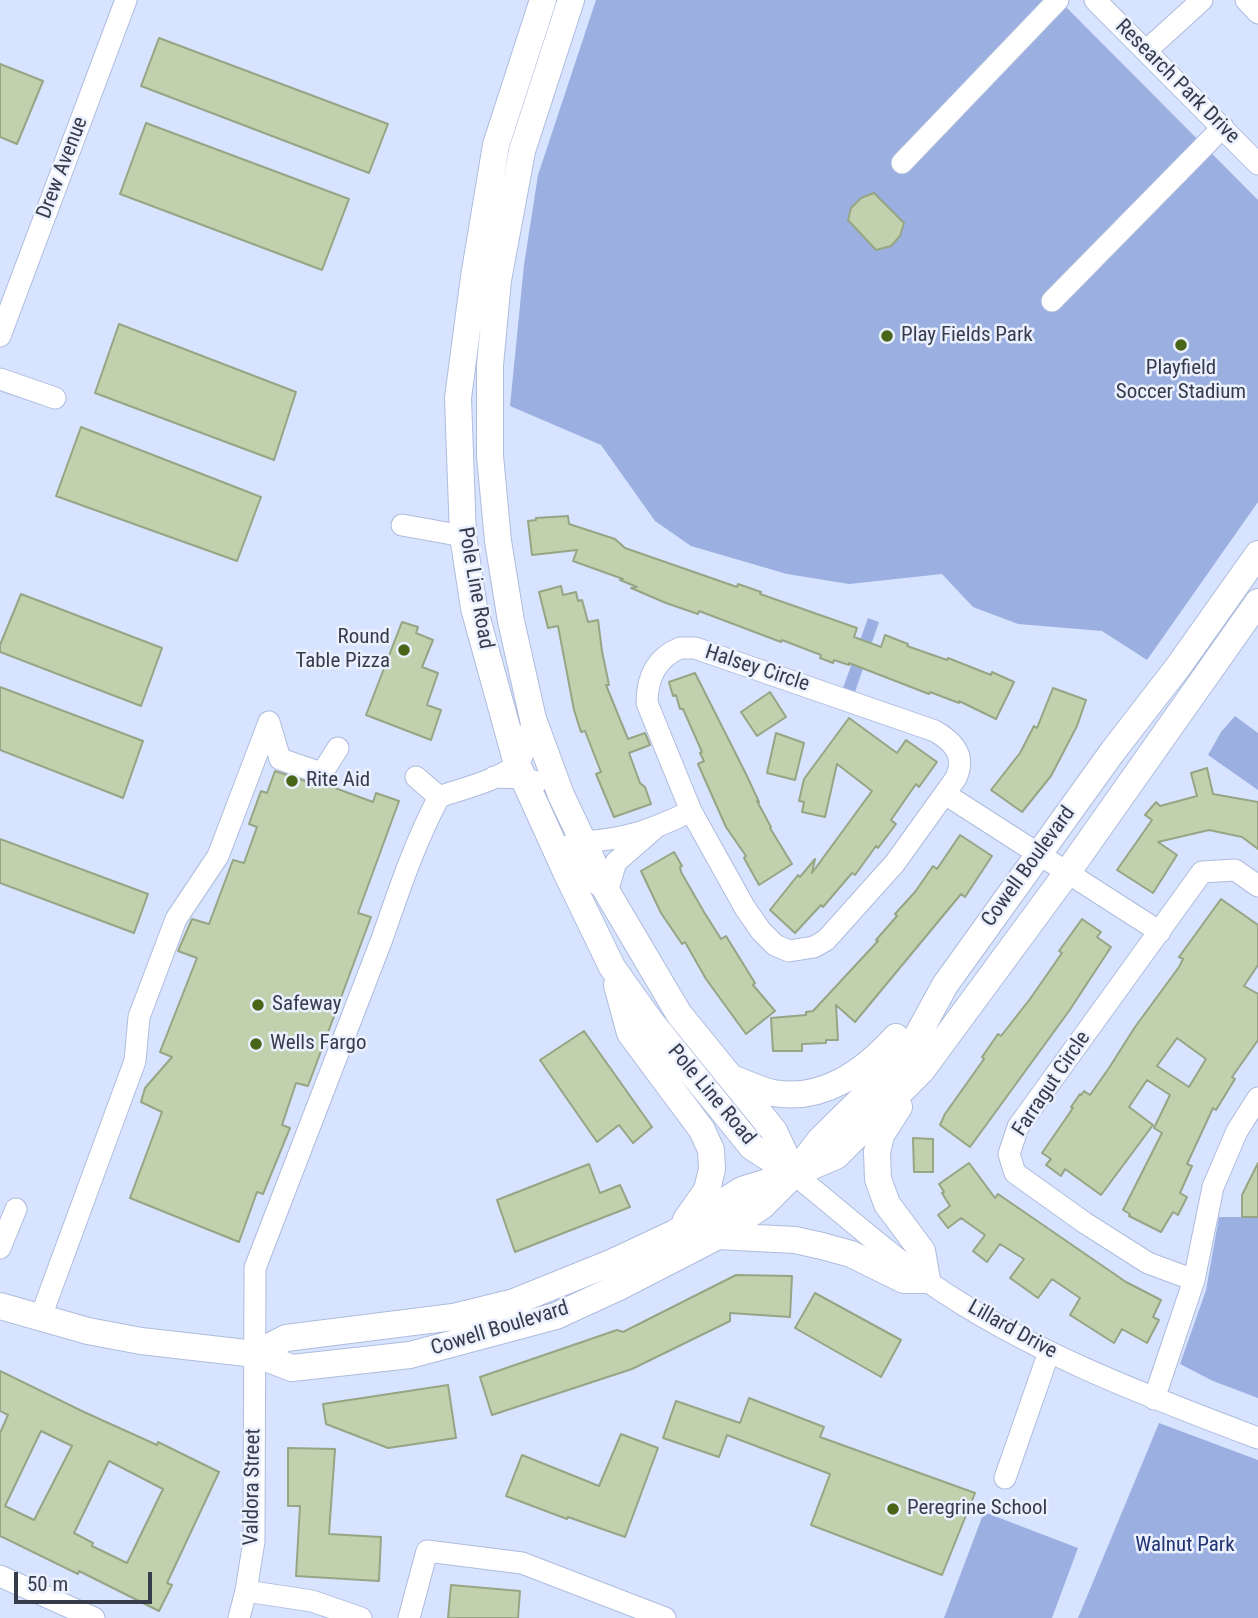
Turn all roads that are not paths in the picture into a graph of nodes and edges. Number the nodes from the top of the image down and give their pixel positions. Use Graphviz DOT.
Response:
graph roads {
  1 [pos="126,0"];
  2 [pos="543,0"];
  3 [pos="571,0"];
  4 [pos="1058,0"];
  5 [pos="1095,0"];
  6 [pos="1202,0"];
  7 [pos="1246,0"];
  8 [pos="1258,13"];
  9 [pos="1146,51"];
  10 [pos="1223,127"];
  11 [pos="902,163"];
  12 [pos="1258,164"];
  13 [pos="8,290"];
  14 [pos="1052,301"];
  15 [pos="0,336"];
  16 [pos="0,379"];
  17 [pos="55,398"];
  18 [pos="402,525"];
  19 [pos="463,536"];
  20 [pos="1258,554"];
  21 [pos="1226,600"];
  22 [pos="1255,613"];
  23 [pos="533,719"];
  24 [pos="338,748"];
  25 [pos="512,773"];
  26 [pos="416,777"];
  27 [pos="945,794"];
  28 [pos="439,797"];
  29 [pos="691,811"];
  30 [pos="654,829"];
  31 [pos="583,842"];
  32 [pos="1038,854"];
  33 [pos="1067,873"];
  34 [pos="1258,886"];
  35 [pos="607,892"];
  36 [pos="1160,932"];
  37 [pos="612,967"];
  38 [pos="945,985"];
  39 [pos="922,1070"];
  40 [pos="730,1077"];
  41 [pos="1258,1098"];
  42 [pos="794,1174"];
  43 [pos="16,1209"];
  44 [pos="675,1233"];
  45 [pos="718,1236"];
  46 [pos="0,1248"];
  47 [pos="926,1280"];
  48 [pos="1194,1280"];
  49 [pos="0,1306"];
  50 [pos="40,1319"];
  51 [pos="456,1330"];
  52 [pos="1049,1352"];
  53 [pos="255,1354"];
  54 [pos="1154,1399"];
  55 [pos="1258,1438"];
  56 [pos="1005,1478"];
  57 [pos="0,1576"];
  58 [pos="246,1591"];
  59 [pos="94,1618"];
  60 [pos="239,1618"];
  61 [pos="361,1618"];
  62 [pos="409,1618"];
  63 [pos="665,1618"];
  1 -- 13 [label="street, Drew Avenue"];
  2 -- 19 [label="main road, Pole Line Road"];
  3 -- 23 [label="main road, Pole Line Road"];
  4 -- 11 [label="street"];
  5 -- 9 [label="street, Research Park Drive"];
  6 -- 9 [label="street"];
  7 -- 8 [label="street"];
  9 -- 10 [label="street, Research Park Drive"];
  10 -- 12 [label="street, Research Park Drive"];
  10 -- 14 [label="street"];
  13 -- 15 [label="street, Drew Avenue"];
  16 -- 17 [label="street"];
  18 -- 19 [label="street"];
  19 -- 25 [label="main road, Pole Line Road"];
  20 -- 21 [label="main road, Cowell Boulevard"];
  21 -- 22 [label="street"];
  21 -- 32 [label="main road, Cowell Boulevard"];
  22 -- 33 [label="main road, Cowell Boulevard"];
  23 -- 25 [label="street"];
  23 -- 31 [label="main road, Pole Line Road"];
  24 -- 50 [label="street"];
  25 -- 28 [label="street"];
  25 -- 35 [label="street"];
  25 -- 37 [label="main road, Pole Line Road"];
  26 -- 28 [label="street"];
  27 -- 29 [label="street, Halsey Circle"];
  27 -- 29 [label="street, Halsey Circle"];
  27 -- 32 [label="street"];
  28 -- 53 [label="street, Valdora Street"];
  29 -- 30 [label="street"];
  30 -- 31 [label="street"];
  30 -- 35 [label="street"];
  31 -- 35 [label="main road, Pole Line Road"];
  32 -- 33 [label="street"];
  32 -- 38 [label="main road, Cowell Boulevard"];
  33 -- 36 [label="street"];
  33 -- 39 [label="main road, Cowell Boulevard"];
  34 -- 36 [label="street, Farragut Circle"];
  35 -- 40 [label="main road, Pole Line Road"];
  36 -- 48 [label="street, Farragut Circle"];
  37 -- 42 [label="main road, Pole Line Road"];
  37 -- 44 [label="main road"];
  38 -- 40 [label="main road"];
  38 -- 42 [label="main road, Cowell Boulevard"];
  39 -- 42 [label="main road, Cowell Boulevard"];
  39 -- 47 [label="main road"];
  40 -- 42 [label="main road, Pole Line Road"];
  41 -- 48 [label="street"];
  42 -- 44 [label="main road, Cowell Boulevard"];
  42 -- 45 [label="main road, Cowell Boulevard"];
  42 -- 47 [label="street, Lillard Drive"];
  43 -- 46 [label="street"];
  44 -- 51 [label="main road, Cowell Boulevard"];
  45 -- 47 [label="main road"];
  45 -- 51 [label="main road, Cowell Boulevard"];
  47 -- 52 [label="street, Lillard Drive"];
  48 -- 54 [label="street"];
  49 -- 50 [label="main road, Cowell Boulevard"];
  50 -- 53 [label="main road, Cowell Boulevard"];
  51 -- 53 [label="main road, Cowell Boulevard"];
  52 -- 54 [label="street, Lillard Drive"];
  52 -- 56 [label="street"];
  53 -- 58 [label="street, Valdora Street"];
  54 -- 55 [label="street, Lillard Drive"];
  57 -- 59 [label="street"];
  58 -- 60 [label="street, Valdora Street"];
  58 -- 61 [label="street"];
  62 -- 63 [label="street"];
}
